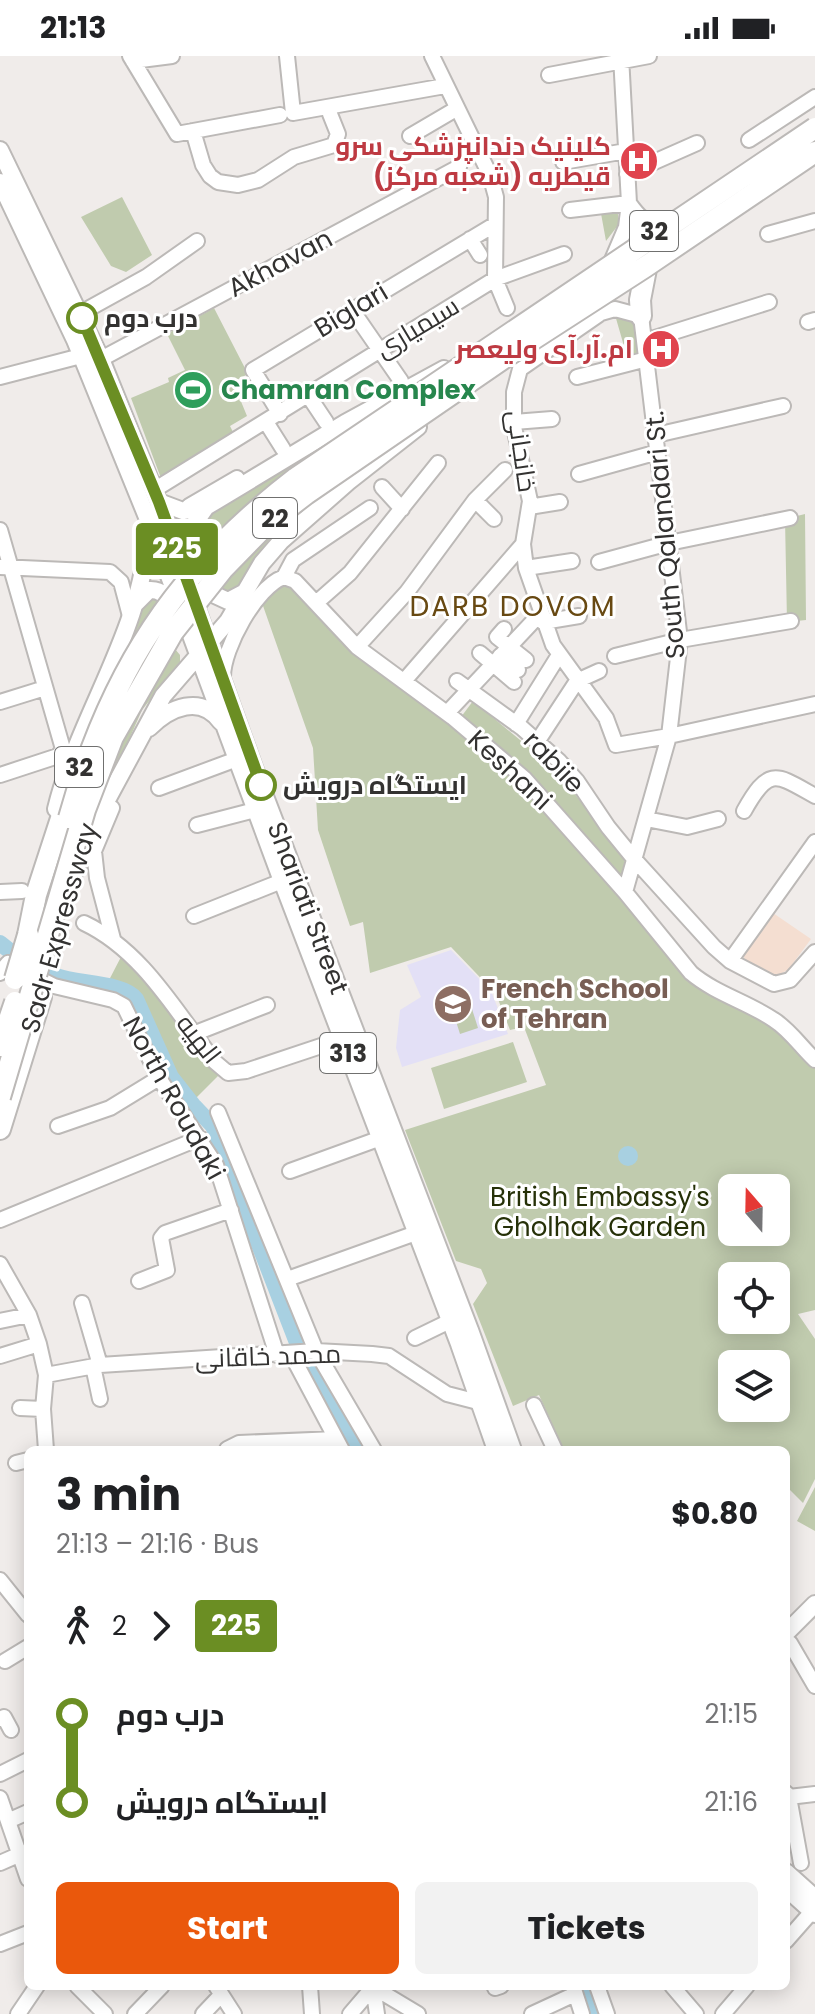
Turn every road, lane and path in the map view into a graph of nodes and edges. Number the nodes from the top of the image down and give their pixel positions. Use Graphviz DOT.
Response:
graph roads {
  1 [pos="172,56"];
  2 [pos="287,56"];
  3 [pos="432,56"];
  4 [pos="649,56"];
  5 [pos="132,59"];
  6 [pos="621,59"];
  7 [pos="549,75"];
  8 [pos="445,86"];
  9 [pos="815,97"];
  10 [pos="456,109"];
  11 [pos="286,114"];
  12 [pos="330,114"];
  13 [pos="815,126"];
  14 [pos="193,131"];
  15 [pos="410,136"];
  16 [pos="749,140"];
  17 [pos="697,143"];
  18 [pos="0,150"];
  19 [pos="626,151"];
  20 [pos="815,154"];
  21 [pos="563,162"];
  22 [pos="459,167"];
  23 [pos="627,174"];
  24 [pos="0,182"];
  25 [pos="629,203"];
  26 [pos="570,210"];
  27 [pos="815,221"];
  28 [pos="494,225"];
  29 [pos="661,226"];
  30 [pos="768,234"];
  31 [pos="470,239"];
  32 [pos="197,241"];
  33 [pos="564,254"];
  34 [pos="480,255"];
  35 [pos="612,260"];
  36 [pos="646,269"];
  37 [pos="495,279"];
  38 [pos="611,292"];
  39 [pos="769,302"];
  40 [pos="507,308"];
  41 [pos="352,310"];
  42 [pos="79,314"];
  43 [pos="641,316"];
  44 [pos="494,341"];
  45 [pos="645,341"];
  46 [pos="379,350"];
  47 [pos="81,356"];
  48 [pos="101,359"];
  49 [pos="647,359"];
  50 [pos="506,360"];
  51 [pos="0,377"];
  52 [pos="577,377"];
  53 [pos="401,381"];
  54 [pos="308,395"];
  55 [pos="783,406"];
  56 [pos="280,414"];
  57 [pos="552,419"];
  58 [pos="266,422"];
  59 [pos="326,422"];
  60 [pos="514,422"];
  61 [pos="656,435"];
  62 [pos="283,449"];
  63 [pos="658,452"];
  64 [pos="438,463"];
  65 [pos="505,470"];
  66 [pos="579,474"];
  67 [pos="237,478"];
  68 [pos="382,487"];
  69 [pos="157,493"];
  70 [pos="475,500"];
  71 [pos="560,502"];
  72 [pos="206,507"];
  73 [pos="529,507"];
  74 [pos="370,508"];
  75 [pos="402,509"];
  76 [pos="790,518"];
  77 [pos="494,519"];
  78 [pos="149,522"];
  79 [pos="0,530"];
  80 [pos="669,543"];
  81 [pos="523,544"];
  82 [pos="572,561"];
  83 [pos="599,562"];
  84 [pos="5,568"];
  85 [pos="526,568"];
  86 [pos="284,577"];
  87 [pos="245,592"];
  88 [pos="316,603"];
  89 [pos="132,611"];
  90 [pos="579,616"];
  91 [pos="542,618"];
  92 [pos="791,621"];
  93 [pos="504,629"];
  94 [pos="680,640"];
  95 [pos="357,647"];
  96 [pos="480,653"];
  97 [pos="559,655"];
  98 [pos="199,656"];
  99 [pos="501,656"];
  100 [pos="615,656"];
  101 [pos="599,671"];
  102 [pos="404,681"];
  103 [pos="577,681"];
  104 [pos="463,686"];
  105 [pos="45,688"];
  106 [pos="221,689"];
  107 [pos="0,702"];
  108 [pos="815,704"];
  109 [pos="447,713"];
  110 [pos="516,724"];
  111 [pos="226,729"];
  112 [pos="669,736"];
  113 [pos="537,742"];
  114 [pos="135,745"];
  115 [pos="237,759"];
  116 [pos="0,775"];
  117 [pos="159,788"];
  118 [pos="812,790"];
  119 [pos="112,808"];
  120 [pos="255,810"];
  121 [pos="744,811"];
  122 [pos="646,819"];
  123 [pos="718,819"];
  124 [pos="197,825"];
  125 [pos="814,848"];
  126 [pos="635,860"];
  127 [pos="44,870"];
  128 [pos="73,875"];
  129 [pos="282,881"];
  130 [pos="22,891"];
  131 [pos="0,892"];
  132 [pos="625,892"];
  133 [pos="194,916"];
  134 [pos="84,923"];
  135 [pos="113,939"];
  136 [pos="814,955"];
  137 [pos="730,961"];
  138 [pos="8,972"];
  139 [pos="267,1005"];
  140 [pos="0,1024"];
  141 [pos="193,1034"];
  142 [pos="342,1039"];
  143 [pos="0,1046"];
  144 [pos="815,1060"];
  145 [pos="159,1078"];
  146 [pos="0,1097"];
  147 [pos="218,1112"];
  148 [pos="58,1126"];
  149 [pos="0,1129"];
  150 [pos="200,1138"];
  151 [pos="381,1138"];
  152 [pos="290,1171"];
  153 [pos="231,1210"];
  154 [pos="0,1220"];
  155 [pos="416,1233"];
  156 [pos="0,1264"];
  157 [pos="293,1277"];
  158 [pos="139,1281"];
  159 [pos="82,1303"];
  160 [pos="29,1315"];
  161 [pos="0,1321"];
  162 [pos="450,1321"];
  163 [pos="415,1338"];
  164 [pos="39,1344"];
  165 [pos="316,1351"];
  166 [pos="284,1354"];
  167 [pos="0,1356"];
  168 [pos="96,1366"];
  169 [pos="46,1375"];
  170 [pos="100,1399"];
  171 [pos="486,1401"];
  172 [pos="534,1405"];
  173 [pos="20,1408"];
  174 [pos="43,1409"];
  175 [pos="339,1445"];
  176 [pos="46,1446"];
  177 [pos="233,1446"];
  178 [pos="372,1446"];
  179 [pos="495,1446"];
  180 [pos="511,1446"];
  181 [pos="553,1446"];
  182 [pos="0,1580"];
  183 [pos="5,1596"];
  184 [pos="815,1604"];
  185 [pos="24,1612"];
  186 [pos="815,1618"];
  187 [pos="790,1633"];
  188 [pos="790,1635"];
  189 [pos="790,1642"];
  190 [pos="24,1649"];
  191 [pos="5,1661"];
  192 [pos="815,1686"];
  193 [pos="24,1762"];
  194 [pos="0,1774"];
  195 [pos="815,1794"];
  196 [pos="790,1795"];
  197 [pos="0,1798"];
  198 [pos="24,1814"];
  199 [pos="8,1821"];
  200 [pos="790,1824"];
  201 [pos="24,1853"];
  202 [pos="0,1863"];
  203 [pos="793,1868"];
  204 [pos="790,1891"];
  205 [pos="814,1908"];
  206 [pos="24,1935"];
  207 [pos="790,1936"];
  208 [pos="0,1944"];
  209 [pos="34,1990"];
  210 [pos="82,1990"];
  211 [pos="158,1990"];
  212 [pos="219,1990"];
  213 [pos="310,1990"];
  214 [pos="370,1990"];
  215 [pos="374,1990"];
  216 [pos="379,1990"];
  217 [pos="573,1990"];
  218 [pos="598,1990"];
  219 [pos="675,1990"];
  220 [pos="742,1990"];
  221 [pos="97,2011"];
  222 [pos="18,2014"];
  223 [pos="135,2014"];
  224 [pos="203,2014"];
  225 [pos="234,2014"];
  226 [pos="312,2014"];
  227 [pos="350,2014"];
  228 [pos="377,2014"];
  229 [pos="418,2014"];
  230 [pos="532,2014"];
  231 [pos="582,2014"];
  232 [pos="607,2014"];
  233 [pos="696,2014"];
  234 [pos="723,2014"];
  1 -- 5 [label="street"];
  2 -- 11 [label="street"];
  3 -- 8 [label="street"];
  4 -- 6 [label="street"];
  5 -- 14 [label="street"];
  6 -- 7 [label="street"];
  6 -- 19 [label="street"];
  8 -- 10 [label="street"];
  8 -- 11 [label="street"];
  9 -- 16 [label="street"];
  10 -- 15 [label="street"];
  10 -- 28 [label="street"];
  11 -- 14 [label="street"];
  12 -- 14 [label="street"];
  13 -- 29 [label="highway, Sadr Expressway / 32"];
  13 -- 143 [label="highway, 22, bridge"];
  17 -- 23 [label="street"];
  18 -- 42 [label="main road, Shariati Street / 313"];
  19 -- 21 [label="street"];
  19 -- 23 [label="street"];
  20 -- 36 [label="highway, Sadr Expressway / 32"];
  20 -- 146 [label="highway, 22, bridge"];
  22 -- 48 [label="street, Akhavan"];
  23 -- 25 [label="street"];
  24 -- 47 [label="main road, Shariati Street / 313"];
  25 -- 26 [label="street"];
  25 -- 29 [label="street"];
  25 -- 35 [label="street"];
  27 -- 30 [label="street"];
  28 -- 31 [label="street, Biglari"];
  28 -- 37 [label="street"];
  29 -- 35 [label="highway, Sadr Expressway / 32"];
  31 -- 34 [label="street"];
  31 -- 41 [label="street, Biglari"];
  32 -- 42 [label="street"];
  33 -- 37 [label="street, سیمیاری"];
  35 -- 44 [label="highway, Sadr Expressway / 32"];
  36 -- 38 [label="highway, Sadr Expressway / 32"];
  36 -- 43 [label="highway"];
  37 -- 40 [label="street"];
  37 -- 46 [label="street, سیمیاری"];
  38 -- 43 [label="highway"];
  38 -- 50 [label="highway, Sadr Expressway / 32"];
  39 -- 45 [label="street"];
  41 -- 46 [label="street"];
  41 -- 56 [label="street, Biglari"];
  42 -- 48 [label="main road, Shariati Street / 313"];
  43 -- 45 [label="street, South Qalandari St."];
  43 -- 60 [label="street, خانجانی"];
  44 -- 72 [label="main road"];
  44 -- 127 [label="highway, Sadr Expressway / 32, bridge"];
  45 -- 49 [label="street, South Qalandari St."];
  46 -- 53 [label="street"];
  46 -- 54 [label="street, سیمیاری"];
  47 -- 51 [label="street"];
  47 -- 78 [label="main road, Shariati Street / 313"];
  48 -- 69 [label="main road, Shariati Street / 313"];
  49 -- 52 [label="street"];
  49 -- 61 [label="street, South Qalandari St."];
  50 -- 87 [label="main road"];
  50 -- 128 [label="highway, Sadr Expressway / 32, bridge"];
  54 -- 56 [label="street, سیمیاری"];
  54 -- 59 [label="street"];
  55 -- 61 [label="street"];
  56 -- 58 [label="street, سیمیاری"];
  57 -- 60 [label="street"];
  58 -- 62 [label="street"];
  58 -- 69 [label="street, سیمیاری"];
  60 -- 73 [label="street, خانجانی"];
  61 -- 63 [label="street, South Qalandari St."];
  63 -- 66 [label="street"];
  63 -- 80 [label="street, South Qalandari St."];
  64 -- 75 [label="street"];
  65 -- 70 [label="street"];
  67 -- 69 [label="street"];
  68 -- 75 [label="street"];
  69 -- 72 [label="main road"];
  69 -- 98 [label="main road, Shariati Street / 313"];
  70 -- 77 [label="street"];
  70 -- 95 [label="street"];
  71 -- 73 [label="street"];
  72 -- 87 [label="main road"];
  73 -- 81 [label="street, خانجانی"];
  74 -- 86 [label="street"];
  75 -- 88 [label="street"];
  76 -- 80 [label="street"];
  78 -- 89 [label="main road"];
  78 -- 98 [label="main road, Shariati Street / 313"];
  79 -- 84 [label="street"];
  80 -- 83 [label="street"];
  80 -- 94 [label="street, South Qalandari St."];
  81 -- 85 [label="street, خانجانی"];
  81 -- 102 [label="street"];
  82 -- 85 [label="street"];
  84 -- 89 [label="street"];
  84 -- 105 [label="street"];
  85 -- 91 [label="street, خانجانی"];
  86 -- 88 [label="street, Keshani"];
  86 -- 106 [label="street"];
  87 -- 98 [label="main road"];
  88 -- 95 [label="street, Keshani"];
  89 -- 98 [label="main road"];
  89 -- 127 [label="main road"];
  90 -- 91 [label="street"];
  91 -- 97 [label="street, خانجانی"];
  91 -- 99 [label="street"];
  92 -- 94 [label="street"];
  93 -- 99 [label="street"];
  94 -- 100 [label="street"];
  94 -- 112 [label="street, South Qalandari St."];
  95 -- 102 [label="street, Keshani"];
  96 -- 99 [label="street"];
  97 -- 103 [label="street, خانجانی"];
  97 -- 110 [label="street"];
  98 -- 106 [label="main road, Shariati Street / 313"];
  98 -- 114 [label="main road"];
  99 -- 99 [label="street"];
  99 -- 104 [label="street"];
  101 -- 103 [label="street"];
  102 -- 109 [label="street, Keshani"];
  103 -- 112 [label="street, خانجانی"];
  103 -- 113 [label="street"];
  104 -- 109 [label="street"];
  104 -- 110 [label="street, rabiie"];
  105 -- 107 [label="street"];
  105 -- 116 [label="street"];
  106 -- 111 [label="main road, Shariati Street / 313"];
  106 -- 171 [label="main road, Shariati Street / 313"];
  108 -- 112 [label="street"];
  109 -- 132 [label="street, Keshani"];
  110 -- 113 [label="street, rabiie"];
  111 -- 114 [label="main road"];
  111 -- 115 [label="main road, Shariati Street / 313"];
  112 -- 122 [label="street, South Qalandari St."];
  113 -- 126 [label="street, rabiie"];
  114 -- 128 [label="main road"];
  115 -- 117 [label="street"];
  115 -- 120 [label="main road, Shariati Street / 313"];
  118 -- 121 [label="street"];
  119 -- 135 [label="street"];
  120 -- 124 [label="street"];
  120 -- 129 [label="main road, Shariati Street / 313"];
  122 -- 123 [label="street"];
  122 -- 126 [label="street, South Qalandari St."];
  125 -- 137 [label="street"];
  126 -- 132 [label="street, South Qalandari St."];
  126 -- 137 [label="street, rabiie"];
  127 -- 138 [label="highway, Sadr Expressway / 32, bridge"];
  128 -- 149 [label="highway, Sadr Expressway / 32"];
  129 -- 133 [label="street"];
  129 -- 142 [label="main road, Shariati Street / 313"];
  130 -- 131 [label="street"];
  132 -- 144 [label="street, Keshani"];
  134 -- 135 [label="street, الهیه"];
  135 -- 141 [label="street, الهیه"];
  136 -- 137 [label="street, rabiie"];
  138 -- 140 [label="highway, Sadr Expressway / 32"];
  138 -- 145 [label="street, North Roudaki"];
  139 -- 141 [label="street"];
  141 -- 142 [label="street, الهیه"];
  142 -- 151 [label="main road, Shariati Street / 313"];
  145 -- 148 [label="street"];
  145 -- 150 [label="street, North Roudaki"];
  147 -- 165 [label="street"];
  150 -- 153 [label="street, North Roudaki"];
  150 -- 154 [label="street"];
  151 -- 152 [label="street"];
  151 -- 155 [label="main road, Shariati Street / 313"];
  153 -- 158 [label="street"];
  153 -- 166 [label="street, North Roudaki"];
  155 -- 157 [label="street"];
  155 -- 162 [label="main road, Shariati Street / 313"];
  156 -- 160 [label="street"];
  159 -- 168 [label="street"];
  160 -- 161 [label="street"];
  160 -- 164 [label="street"];
  162 -- 163 [label="street"];
  162 -- 171 [label="main road, Shariati Street / 313"];
  164 -- 167 [label="street"];
  164 -- 169 [label="street"];
  165 -- 166 [label="street, محمد خاقانی"];
  165 -- 171 [label="street, محمد خاقانی"];
  165 -- 178 [label="street"];
  166 -- 168 [label="street, محمد خاقانی"];
  166 -- 175 [label="street, North Roudaki"];
  168 -- 169 [label="street, محمد خاقانی"];
  168 -- 170 [label="street"];
  169 -- 174 [label="street"];
  171 -- 179 [label="main road, Shariati Street / 313"];
  171 -- 180 [label="main road, Shariati Street / 313"];
  172 -- 181 [label="street"];
  173 -- 174 [label="street"];
  174 -- 176 [label="street"];
  175 -- 177 [label="street"];
  182 -- 183 [label="street"];
  183 -- 185 [label="street"];
  184 -- 187 [label="main road"];
  186 -- 188 [label="main road"];
  189 -- 192 [label="street"];
  190 -- 191 [label="street"];
  193 -- 194 [label="street"];
  195 -- 196 [label="street"];
  197 -- 199 [label="street"];
  198 -- 199 [label="street"];
  199 -- 201 [label="street"];
  200 -- 203 [label="street"];
  201 -- 202 [label="street"];
  203 -- 205 [label="main road"];
  204 -- 205 [label="main road"];
  205 -- 207 [label="street"];
  206 -- 208 [label="street"];
  209 -- 222 [label="street"];
  210 -- 221 [label="street"];
  211 -- 223 [label="street"];
  212 -- 224 [label="street"];
  212 -- 225 [label="street"];
  213 -- 226 [label="street"];
  214 -- 227 [label="street"];
  215 -- 228 [label="street"];
  216 -- 229 [label="street"];
  217 -- 230 [label="street"];
  217 -- 231 [label="street"];
  218 -- 232 [label="street"];
  219 -- 233 [label="street"];
  220 -- 234 [label="street"];
}
